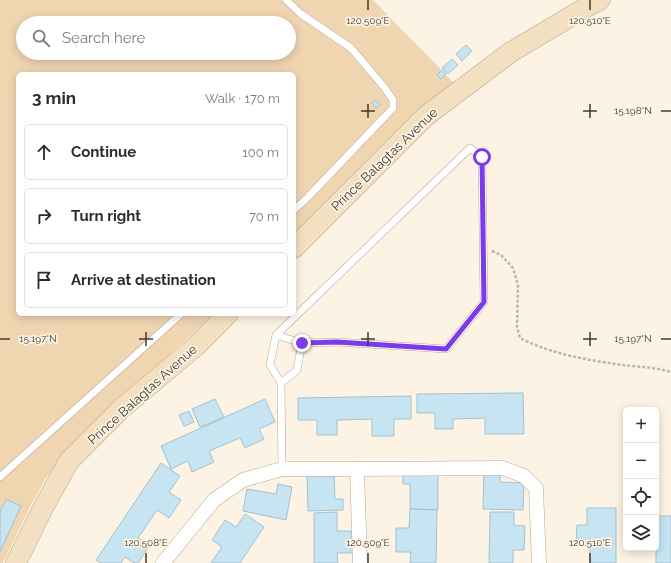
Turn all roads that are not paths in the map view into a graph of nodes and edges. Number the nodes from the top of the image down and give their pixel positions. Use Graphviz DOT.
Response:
graph roads {
  1 [pos="286,0"];
  2 [pos="600,0"];
  3 [pos="296,208"];
  4 [pos="296,246"];
  5 [pos="179,316"];
  6 [pos="226,316"];
  7 [pos="296,316"];
  8 [pos="296,316"];
  9 [pos="276,335"];
  10 [pos="302,343"];
  11 [pos="281,383"];
  12 [pos="282,469"];
  13 [pos="357,469"];
  14 [pos="0,477"];
  15 [pos="16,563"];
  16 [pos="163,563"];
  17 [pos="360,563"];
  18 [pos="539,563"];
  1 -- 3 [label="lane"];
  2 -- 4 [label="main road, Prince Balagtas Avenue"];
  5 -- 14 [label="lane"];
  6 -- 15 [label="main road, Prince Balagtas Avenue"];
  7 -- 9 [label="lane"];
  8 -- 10 [label="lane"];
  9 -- 10 [label="lane"];
  9 -- 11 [label="lane"];
  10 -- 11 [label="lane"];
  11 -- 12 [label="lane"];
  12 -- 13 [label="street"];
  12 -- 16 [label="street"];
  13 -- 17 [label="street"];
  13 -- 18 [label="street"];
}
